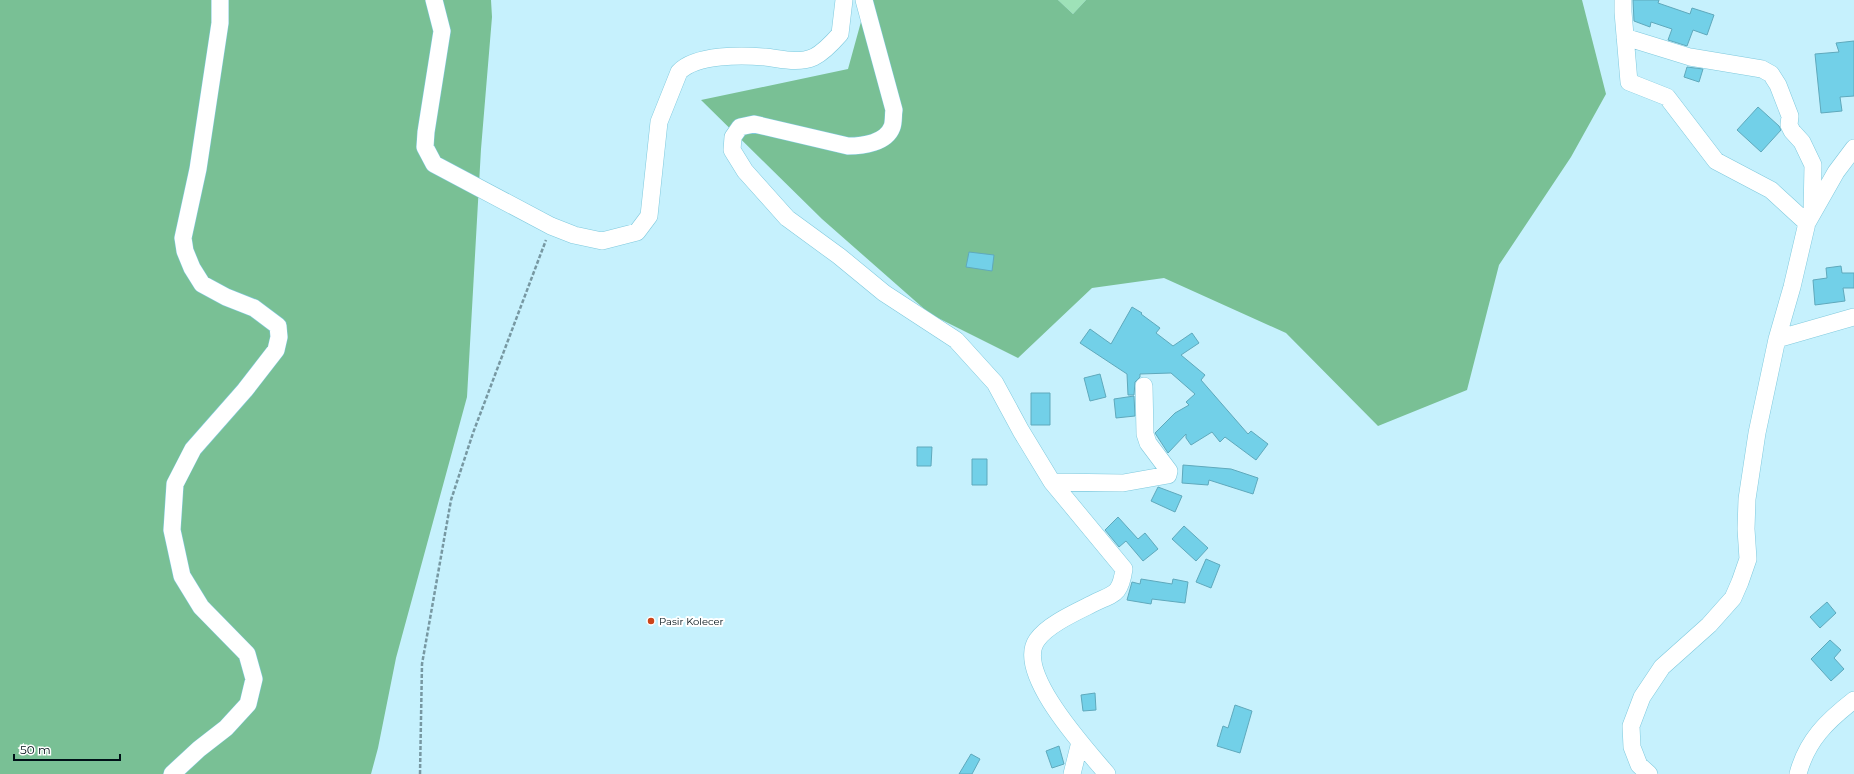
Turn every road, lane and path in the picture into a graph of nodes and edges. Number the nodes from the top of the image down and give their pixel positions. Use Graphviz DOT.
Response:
graph roads {
  1 [pos="220,0"];
  2 [pos="434,0"];
  3 [pos="844,0"];
  4 [pos="864,0"];
  5 [pos="1624,0"];
  6 [pos="1625,37"];
  7 [pos="1854,148"];
  8 [pos="1809,219"];
  9 [pos="551,226"];
  10 [pos="1854,317"];
  11 [pos="1777,339"];
  12 [pos="1144,386"];
  13 [pos="1052,482"];
  14 [pos="1854,700"];
  15 [pos="1080,742"];
  16 [pos="172,774"];
  17 [pos="420,774"];
  18 [pos="1072,774"];
  19 [pos="1107,774"];
  20 [pos="1649,774"];
  21 [pos="1798,774"];
  1 -- 16 [label="street"];
  2 -- 9 [label="street"];
  3 -- 9 [label="street"];
  4 -- 13 [label="street"];
  5 -- 6 [label="street"];
  6 -- 8 [label="street"];
  6 -- 8 [label="street"];
  7 -- 8 [label="street"];
  8 -- 11 [label="street"];
  9 -- 17 [label="path"];
  10 -- 11 [label="street"];
  11 -- 20 [label="street"];
  12 -- 13 [label="street"];
  13 -- 15 [label="street"];
  14 -- 21 [label="street"];
  15 -- 18 [label="street"];
  15 -- 19 [label="street"];
}
